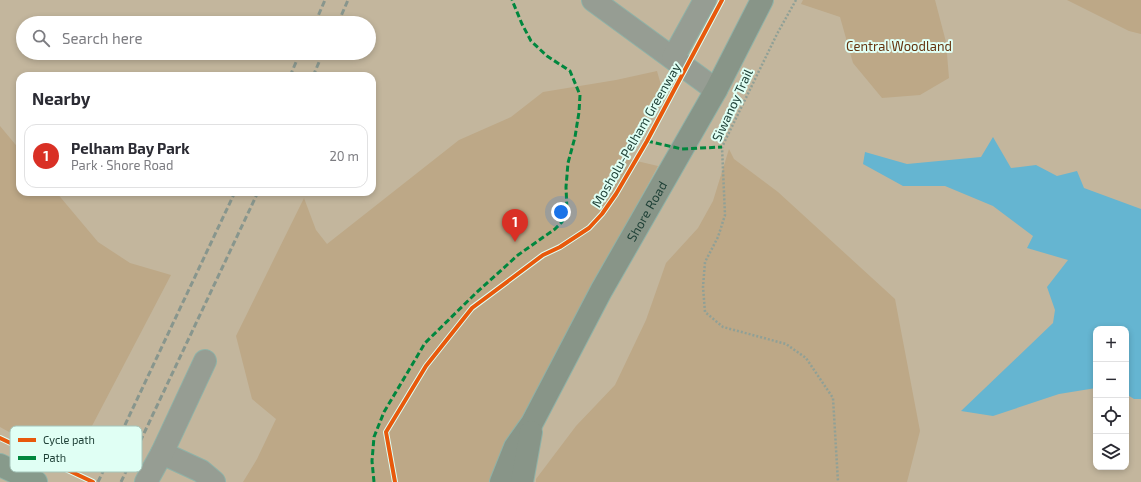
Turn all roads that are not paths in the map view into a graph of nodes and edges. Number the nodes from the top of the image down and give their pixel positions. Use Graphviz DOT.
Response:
graph roads {
  1 [pos="593,0"];
  2 [pos="705,0"];
  3 [pos="762,0"];
  4 [pos="673,58"];
  5 [pos="716,90"];
  6 [pos="204,361"];
  7 [pos="532,423"];
  8 [pos="162,453"];
  9 [pos="0,464"];
  10 [pos="10,469"];
  11 [pos="16,472"];
  12 [pos="36,482"];
  13 [pos="146,482"];
  14 [pos="214,482"];
  15 [pos="501,482"];
  16 [pos="522,482"];
  1 -- 4 [label="lane"];
  2 -- 4 [label="lane"];
  3 -- 5 [label="main road, Shore Road"];
  4 -- 5 [label="lane"];
  5 -- 7 [label="main road, Shore Road"];
  6 -- 8 [label="lane"];
  7 -- 15 [label="main road, Shore Road"];
  7 -- 16 [label="main road, Shore Road"];
  8 -- 13 [label="lane"];
  8 -- 14 [label="lane"];
  9 -- 10 [label="highway"];
  11 -- 12 [label="highway"];
}
